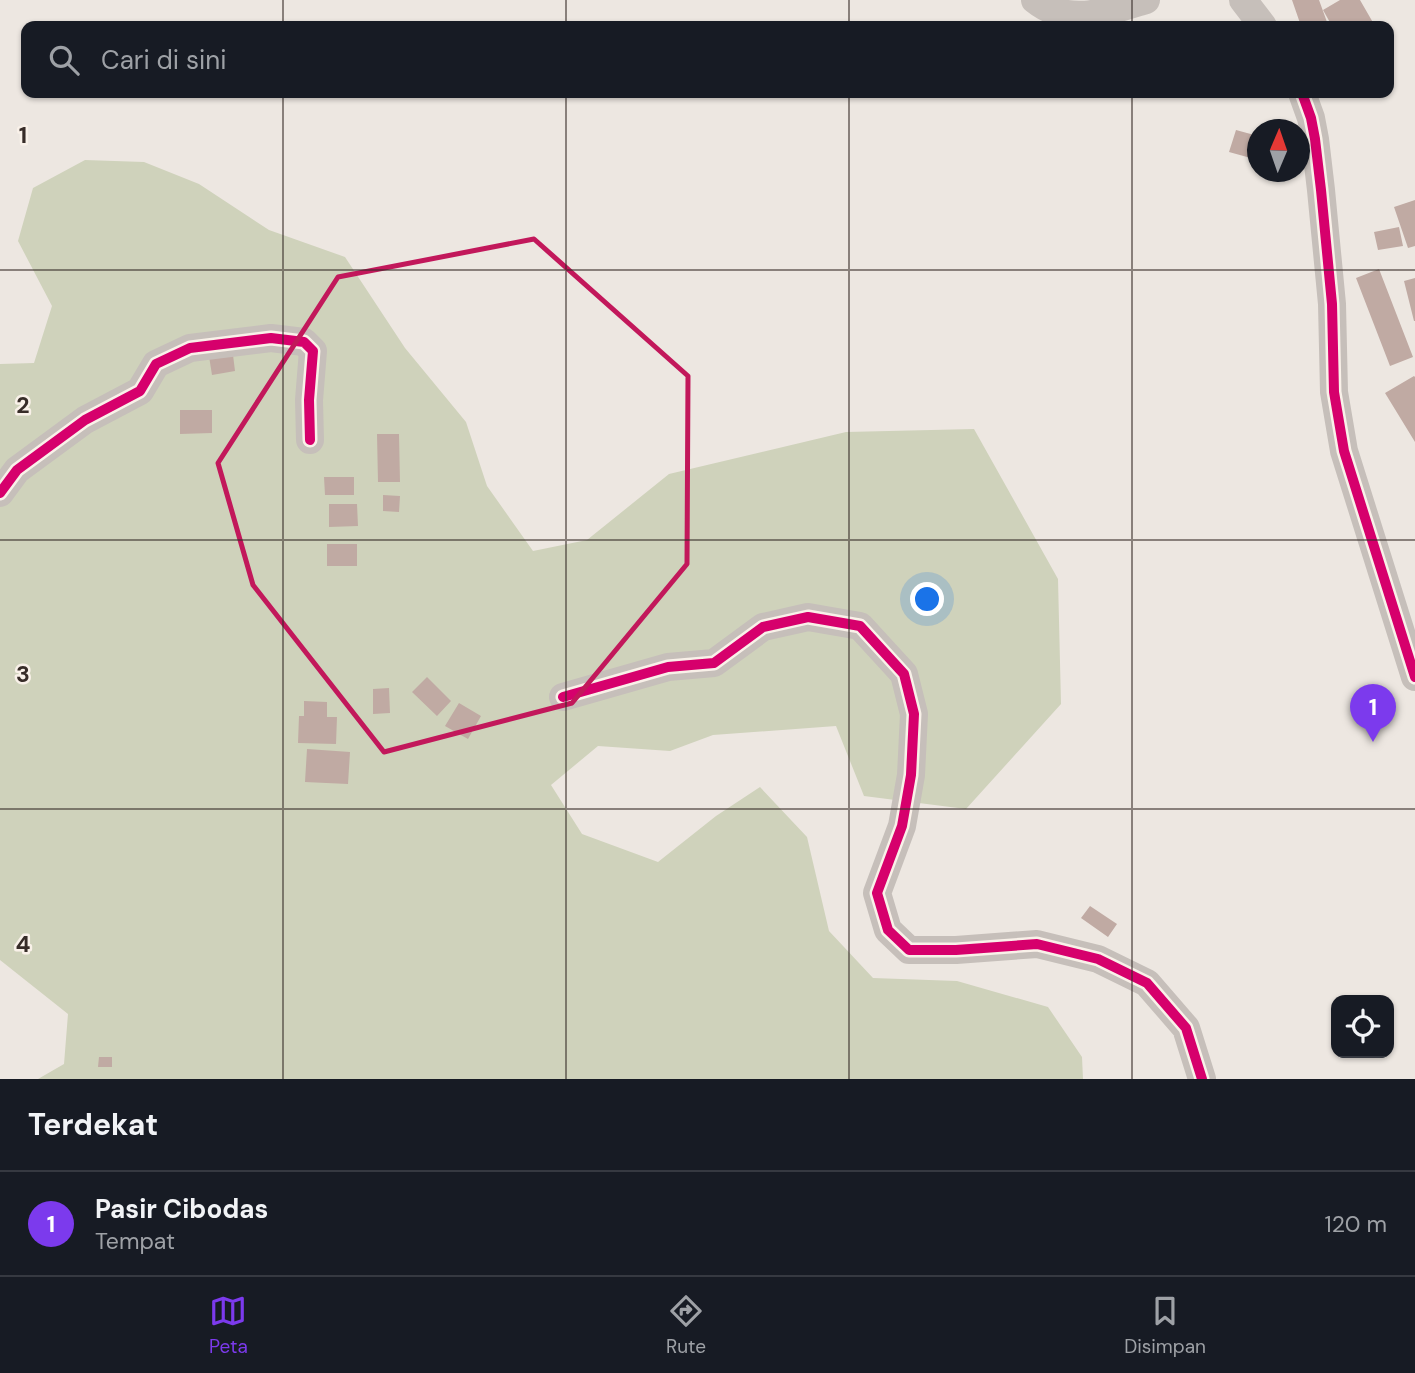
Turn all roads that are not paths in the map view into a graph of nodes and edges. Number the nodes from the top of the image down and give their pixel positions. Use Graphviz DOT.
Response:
graph roads {
  1 [pos="1146,0"];
  2 [pos="1243,0"];
  3 [pos="1053,4"];
  4 [pos="1259,21"];
  5 [pos="1304,98"];
  6 [pos="310,440"];
  7 [pos="0,493"];
  8 [pos="1415,677"];
  9 [pos="563,697"];
  10 [pos="1202,1079"];
  1 -- 3 [label="street"];
  2 -- 4 [label="street"];
  5 -- 8 [label="street"];
  6 -- 7 [label="street"];
  9 -- 10 [label="street"];
}
